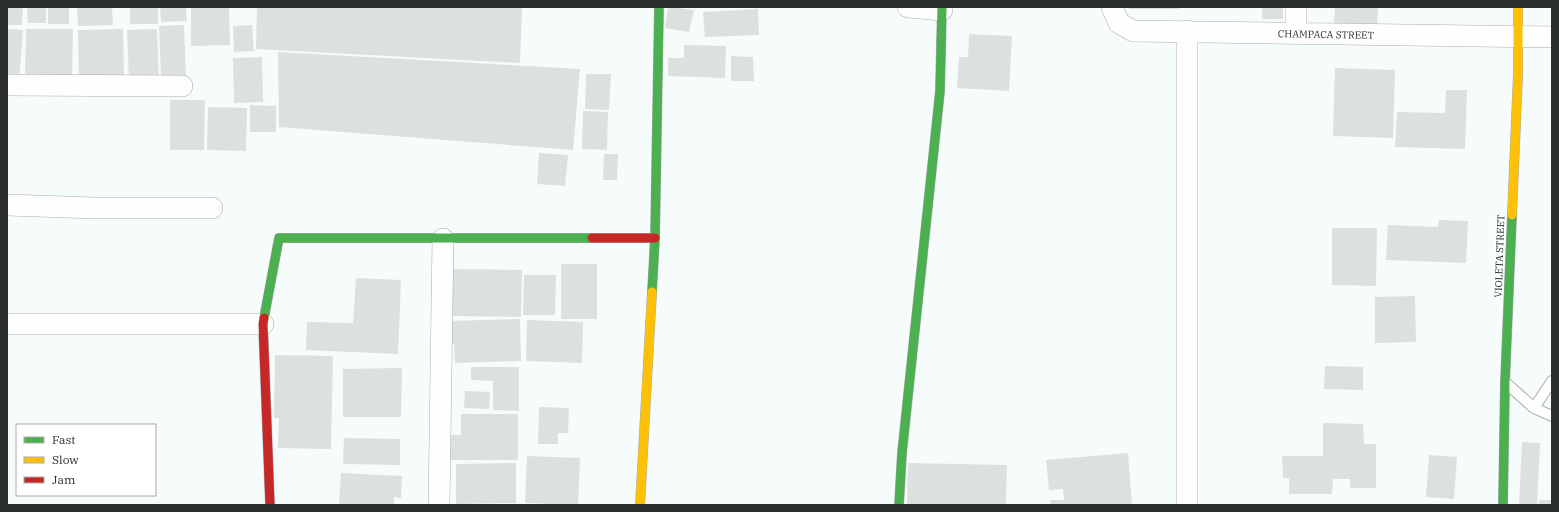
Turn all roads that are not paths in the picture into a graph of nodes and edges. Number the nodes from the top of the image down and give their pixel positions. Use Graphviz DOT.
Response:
graph roads {
  1 [pos="659,7"];
  2 [pos="908,7"];
  3 [pos="1112,7"];
  4 [pos="1296,7"];
  5 [pos="1518,7"];
  6 [pos="942,9"];
  7 [pos="1187,32"];
  8 [pos="1296,34"];
  9 [pos="1517,37"];
  10 [pos="1552,37"];
  11 [pos="7,85"];
  12 [pos="182,86"];
  13 [pos="7,205"];
  14 [pos="212,208"];
  15 [pos="655,238"];
  16 [pos="443,239"];
  17 [pos="7,324"];
  18 [pos="264,324"];
  19 [pos="1505,382"];
  20 [pos="1552,382"];
  21 [pos="1534,408"];
  22 [pos="1552,416"];
  23 [pos="270,505"];
  24 [pos="439,505"];
  25 [pos="640,505"];
  26 [pos="899,505"];
  27 [pos="1187,505"];
  28 [pos="1503,505"];
  1 -- 15 [label="street"];
  2 -- 6 [label="street"];
  3 -- 7 [label="street, CHAMPACA STREET"];
  4 -- 8 [label="street"];
  5 -- 9 [label="street, VIOLETA STREET"];
  6 -- 26 [label="street"];
  7 -- 8 [label="street, CHAMPACA STREET"];
  7 -- 27 [label="street"];
  8 -- 9 [label="street, CHAMPACA STREET"];
  9 -- 10 [label="street, CHAMPACA STREET"];
  9 -- 19 [label="street, VIOLETA STREET"];
  11 -- 12 [label="street"];
  13 -- 14 [label="street"];
  15 -- 16 [label="street"];
  15 -- 25 [label="street"];
  16 -- 18 [label="street"];
  16 -- 24 [label="street"];
  17 -- 18 [label="street"];
  18 -- 23 [label="street"];
  19 -- 21 [label="lane"];
  19 -- 28 [label="street, VIOLETA STREET"];
  20 -- 21 [label="lane"];
  21 -- 22 [label="lane"];
}
